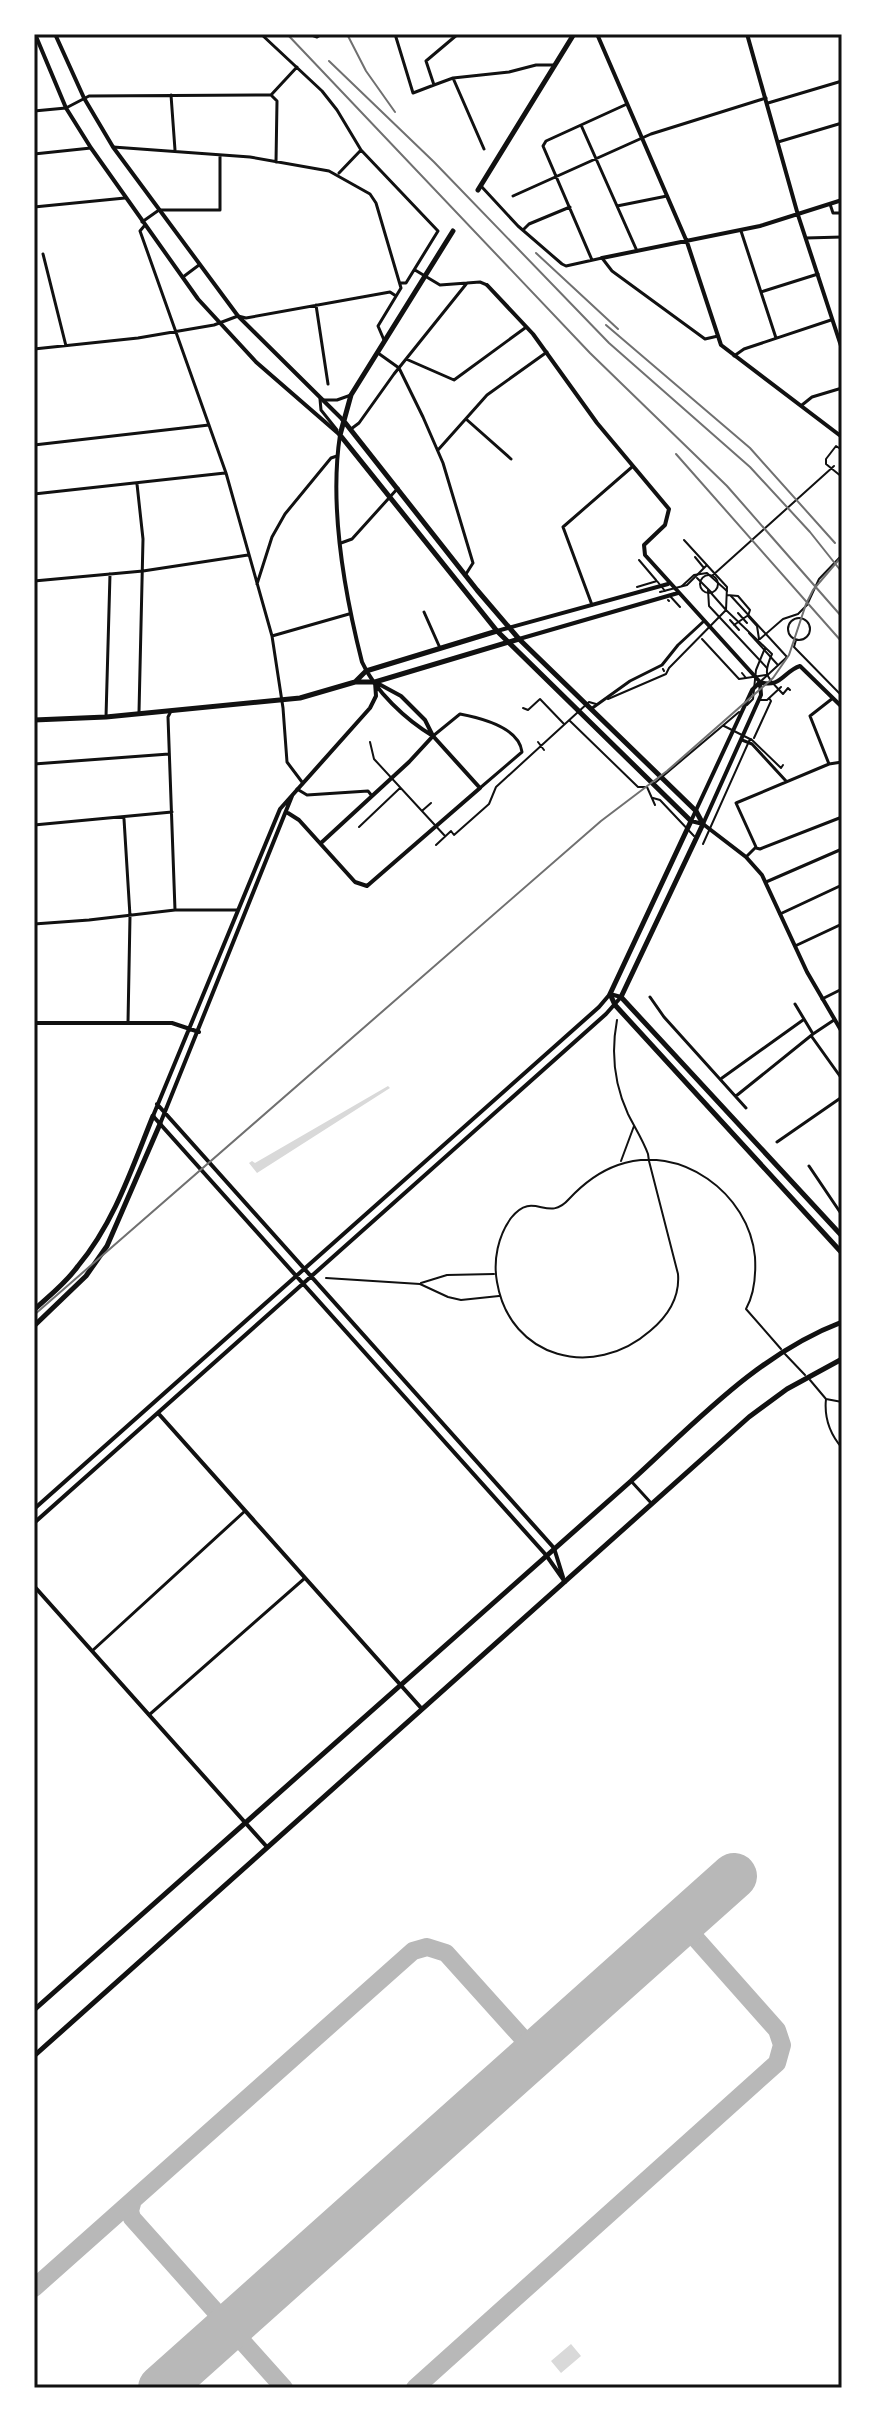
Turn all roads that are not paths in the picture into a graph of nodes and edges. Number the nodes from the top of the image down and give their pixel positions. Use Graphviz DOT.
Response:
graph roads {
  1 [pos="35,34"];
  2 [pos="55,34"];
  3 [pos="261,34"];
  4 [pos="309,34"];
  5 [pos="322,34"];
  6 [pos="395,34"];
  7 [pos="458,34"];
  8 [pos="574,34"];
  9 [pos="597,34"];
  10 [pos="747,34"];
  11 [pos="555,65"];
  12 [pos="297,67"];
  13 [pos="453,78"];
  14 [pos="842,81"];
  15 [pos="434,85"];
  16 [pos="171,95"];
  17 [pos="271,95"];
  18 [pos="84,98"];
  19 [pos="767,101"];
  20 [pos="627,104"];
  21 [pos="66,108"];
  22 [pos="34,111"];
  23 [pos="842,123"];
  24 [pos="581,125"];
  25 [pos="643,140"];
  26 [pos="778,142"];
  27 [pos="113,147"];
  28 [pos="91,148"];
  29 [pos="484,149"];
  30 [pos="175,150"];
  31 [pos="361,150"];
  32 [pos="34,154"];
  33 [pos="220,155"];
  34 [pos="596,160"];
  35 [pos="276,162"];
  36 [pos="338,174"];
  37 [pos="556,177"];
  38 [pos="480,188"];
  39 [pos="513,196"];
  40 [pos="667,196"];
  41 [pos="125,198"];
  42 [pos="842,200"];
  43 [pos="830,204"];
  44 [pos="617,206"];
  45 [pos="34,207"];
  46 [pos="570,207"];
  47 [pos="159,210"];
  48 [pos="842,213"];
  49 [pos="798,215"];
  50 [pos="143,224"];
  51 [pos="524,229"];
  52 [pos="453,231"];
  53 [pos="741,231"];
  54 [pos="842,237"];
  55 [pos="806,238"];
  56 [pos="687,242"];
  57 [pos="637,251"];
  58 [pos="43,254"];
  59 [pos="602,258"];
  60 [pos="592,260"];
  61 [pos="200,265"];
  62 [pos="415,270"];
  63 [pos="818,274"];
  64 [pos="183,277"];
  65 [pos="400,283"];
  66 [pos="467,283"];
  67 [pos="487,285"];
  68 [pos="761,292"];
  69 [pos="396,296"];
  70 [pos="316,305"];
  71 [pos="238,316"];
  72 [pos="833,320"];
  73 [pos="217,322"];
  74 [pos="527,327"];
  75 [pos="177,332"];
  76 [pos="839,332"];
  77 [pos="718,336"];
  78 [pos="776,338"];
  79 [pos="385,341"];
  80 [pos="66,346"];
  81 [pos="34,349"];
  82 [pos="842,349"];
  83 [pos="377,352"];
  84 [pos="547,352"];
  85 [pos="734,356"];
  86 [pos="406,359"];
  87 [pos="399,368"];
  88 [pos="328,384"];
  89 [pos="842,388"];
  90 [pos="351,395"];
  91 [pos="321,398"];
  92 [pos="802,405"];
  93 [pos="466,419"];
  94 [pos="343,420"];
  95 [pos="209,425"];
  96 [pos="351,429"];
  97 [pos="340,435"];
  98 [pos="842,437"];
  99 [pos="34,445"];
  100 [pos="438,450"];
  101 [pos="842,450"];
  102 [pos="337,456"];
  103 [pos="511,459"];
  104 [pos="830,461"];
  105 [pos="632,467"];
  106 [pos="832,467"];
  107 [pos="226,473"];
  108 [pos="842,477"];
  109 [pos="137,484"];
  110 [pos="398,488"];
  111 [pos="34,494"];
  112 [pos="390,495"];
  113 [pos="684,540"];
  114 [pos="341,543"];
  115 [pos="249,555"];
  116 [pos="842,555"];
  117 [pos="695,557"];
  118 [pos="639,560"];
  119 [pos="698,561"];
  120 [pos="706,566"];
  121 [pos="143,571"];
  122 [pos="699,573"];
  123 [pos="110,574"];
  124 [pos="466,574"];
  125 [pos="713,574"];
  126 [pos="694,575"];
  127 [pos="703,577"];
  128 [pos="34,581"];
  129 [pos="657,581"];
  130 [pos="669,583"];
  131 [pos="257,584"];
  132 [pos="636,587"];
  133 [pos="707,588"];
  134 [pos="665,591"];
  135 [pos="660,592"];
  136 [pos="678,593"];
  137 [pos="711,593"];
  138 [pos="727,595"];
  139 [pos="670,600"];
  140 [pos="592,605"];
  141 [pos="671,606"];
  142 [pos="680,607"];
  143 [pos="726,610"];
  144 [pos="424,612"];
  145 [pos="738,613"];
  146 [pos="351,614"];
  147 [pos="798,614"];
  148 [pos="748,616"];
  149 [pos="742,618"];
  150 [pos="797,619"];
  151 [pos="730,620"];
  152 [pos="704,621"];
  153 [pos="789,621"];
  154 [pos="738,622"];
  155 [pos="747,623"];
  156 [pos="734,625"];
  157 [pos="509,628"];
  158 [pos="739,630"];
  159 [pos="769,630"];
  160 [pos="497,631"];
  161 [pos="272,636"];
  162 [pos="775,636"];
  163 [pos="701,638"];
  164 [pos="519,639"];
  165 [pos="759,640"];
  166 [pos="796,640"];
  167 [pos="507,642"];
  168 [pos="765,647"];
  169 [pos="440,648"];
  170 [pos="778,665"];
  171 [pos="366,671"];
  172 [pos="771,672"];
  173 [pos="742,673"];
  174 [pos="766,675"];
  175 [pos="755,677"];
  176 [pos="746,678"];
  177 [pos="355,682"];
  178 [pos="375,682"];
  179 [pos="760,682"];
  180 [pos="780,688"];
  181 [pos="790,690"];
  182 [pos="842,696"];
  183 [pos="769,698"];
  184 [pos="833,698"];
  185 [pos="753,699"];
  186 [pos="281,700"];
  187 [pos="842,707"];
  188 [pos="523,708"];
  189 [pos="171,710"];
  190 [pos="591,710"];
  191 [pos="140,714"];
  192 [pos="106,717"];
  193 [pos="34,720"];
  194 [pos="571,723"];
  195 [pos="565,725"];
  196 [pos="723,726"];
  197 [pos="433,736"];
  198 [pos="752,739"];
  199 [pos="742,740"];
  200 [pos="370,742"];
  201 [pos="538,742"];
  202 [pos="537,749"];
  203 [pos="169,754"];
  204 [pos="842,762"];
  205 [pos="34,764"];
  206 [pos="829,764"];
  207 [pos="783,766"];
  208 [pos="302,782"];
  209 [pos="786,782"];
  210 [pos="400,788"];
  211 [pos="480,788"];
  212 [pos="648,788"];
  213 [pos="297,789"];
  214 [pos="293,795"];
  215 [pos="372,796"];
  216 [pos="650,799"];
  217 [pos="431,803"];
  218 [pos="655,805"];
  219 [pos="422,811"];
  220 [pos="696,811"];
  221 [pos="172,812"];
  222 [pos="288,813"];
  223 [pos="842,817"];
  224 [pos="124,819"];
  225 [pos="691,821"];
  226 [pos="703,824"];
  227 [pos="34,825"];
  228 [pos="359,827"];
  229 [pos="445,836"];
  230 [pos="321,843"];
  231 [pos="437,845"];
  232 [pos="756,847"];
  233 [pos="842,849"];
  234 [pos="746,857"];
  235 [pos="766,882"];
  236 [pos="842,885"];
  237 [pos="175,910"];
  238 [pos="238,910"];
  239 [pos="780,914"];
  240 [pos="130,916"];
  241 [pos="34,924"];
  242 [pos="842,924"];
  243 [pos="794,946"];
  244 [pos="842,989"];
  245 [pos="610,994"];
  246 [pos="621,997"];
  247 [pos="650,997"];
  248 [pos="822,999"];
  249 [pos="795,1004"];
  250 [pos="615,1005"];
  251 [pos="834,1019"];
  252 [pos="617,1020"];
  253 [pos="803,1020"];
  254 [pos="34,1023"];
  255 [pos="128,1023"];
  256 [pos="188,1028"];
  257 [pos="199,1032"];
  258 [pos="842,1032"];
  259 [pos="813,1036"];
  260 [pos="722,1079"];
  261 [pos="842,1079"];
  262 [pos="736,1096"];
  263 [pos="842,1097"];
  264 [pos="157,1104"];
  265 [pos="746,1108"];
  266 [pos="165,1113"];
  267 [pos="153,1116"];
  268 [pos="160,1124"];
  269 [pos="634,1125"];
  270 [pos="777,1142"];
  271 [pos="649,1161"];
  272 [pos="620,1164"];
  273 [pos="809,1166"];
  274 [pos="842,1215"];
  275 [pos="842,1236"];
  276 [pos="842,1253"];
  277 [pos="305,1269"];
  278 [pos="495,1274"];
  279 [pos="297,1276"];
  280 [pos="311,1277"];
  281 [pos="326,1278"];
  282 [pos="304,1283"];
  283 [pos="420,1284"];
  284 [pos="500,1296"];
  285 [pos="34,1310"];
  286 [pos="842,1322"];
  287 [pos="34,1326"];
  288 [pos="842,1359"];
  289 [pos="825,1397"];
  290 [pos="842,1402"];
  291 [pos="158,1413"];
  292 [pos="842,1448"];
  293 [pos="631,1481"];
  294 [pos="652,1504"];
  295 [pos="34,1509"];
  296 [pos="245,1511"];
  297 [pos="34,1523"];
  298 [pos="554,1548"];
  299 [pos="546,1555"];
  300 [pos="305,1578"];
  301 [pos="565,1582"];
  302 [pos="34,1586"];
  303 [pos="92,1651"];
  304 [pos="399,1684"];
  305 [pos="422,1709"];
  306 [pos="149,1715"];
  307 [pos="245,1822"];
  308 [pos="267,1847"];
  309 [pos="34,2010"];
  310 [pos="34,2056"];
  1 -- 21 [label="street"];
  2 -- 18 [label="street"];
  3 -- 12 [label="street"];
  4 -- 5 [label="street"];
  6 -- 15 [label="street"];
  7 -- 15 [label="street"];
  8 -- 11 [label="main road"];
  9 -- 20 [label="street"];
  10 -- 19 [label="street"];
  11 -- 13 [label="street"];
  11 -- 38 [label="main road"];
  12 -- 17 [label="street"];
  12 -- 31 [label="street"];
  13 -- 15 [label="street"];
  13 -- 29 [label="street"];
  14 -- 19 [label="street"];
  16 -- 17 [label="street"];
  16 -- 18 [label="street"];
  16 -- 30 [label="street"];
  17 -- 35 [label="street"];
  18 -- 21 [label="street"];
  18 -- 27 [label="street"];
  19 -- 25 [label="street"];
  19 -- 26 [label="street"];
  20 -- 24 [label="street"];
  20 -- 25 [label="street"];
  21 -- 22 [label="street"];
  21 -- 28 [label="street"];
  23 -- 26 [label="street"];
  24 -- 34 [label="street"];
  24 -- 37 [label="street"];
  25 -- 34 [label="street"];
  25 -- 40 [label="street"];
  26 -- 49 [label="street"];
  27 -- 30 [label="street"];
  27 -- 47 [label="street"];
  28 -- 32 [label="street"];
  28 -- 41 [label="street"];
  30 -- 33 [label="street"];
  31 -- 36 [label="street"];
  31 -- 62 [label="street"];
  33 -- 35 [label="street"];
  33 -- 47 [label="street"];
  34 -- 37 [label="street"];
  34 -- 44 [label="street"];
  35 -- 36 [label="street"];
  36 -- 65 [label="street"];
  37 -- 39 [label="street"];
  37 -- 46 [label="street"];
  38 -- 51 [label="street"];
  40 -- 44 [label="street"];
  40 -- 56 [label="street"];
  41 -- 45 [label="street"];
  41 -- 50 [label="street"];
  42 -- 43 [label="street"];
  43 -- 48 [label="street"];
  43 -- 49 [label="street"];
  44 -- 57 [label="street"];
  46 -- 51 [label="street"];
  46 -- 60 [label="street"];
  47 -- 50 [label="street"];
  47 -- 61 [label="street"];
  49 -- 53 [label="street"];
  49 -- 55 [label="street"];
  50 -- 64 [label="street"];
  50 -- 75 [label="street"];
  51 -- 60 [label="street"];
  52 -- 79 [label="main road"];
  53 -- 56 [label="street"];
  53 -- 68 [label="street"];
  54 -- 55 [label="street"];
  55 -- 63 [label="street"];
  56 -- 57 [label="street"];
  56 -- 77 [label="street"];
  57 -- 59 [label="street"];
  58 -- 80 [label="street"];
  59 -- 60 [label="street"];
  59 -- 77 [label="street"];
  61 -- 64 [label="street"];
  61 -- 71 [label="street"];
  62 -- 65 [label="street"];
  62 -- 66 [label="street"];
  63 -- 68 [label="street"];
  63 -- 72 [label="street"];
  64 -- 73 [label="street"];
  65 -- 69 [label="street"];
  66 -- 67 [label="street"];
  66 -- 86 [label="street"];
  67 -- 74 [label="street"];
  68 -- 78 [label="street"];
  69 -- 70 [label="street"];
  69 -- 79 [label="street"];
  70 -- 71 [label="street"];
  70 -- 88 [label="street"];
  71 -- 73 [label="street"];
  71 -- 91 [label="street"];
  72 -- 76 [label="street"];
  72 -- 78 [label="street"];
  73 -- 75 [label="street"];
  73 -- 97 [label="street"];
  74 -- 84 [label="street"];
  74 -- 86 [label="street"];
  75 -- 80 [label="street"];
  75 -- 95 [label="street"];
  76 -- 82 [label="street"];
  77 -- 85 [label="street"];
  78 -- 85 [label="street"];
  79 -- 83 [label="main road"];
  80 -- 81 [label="street"];
  83 -- 87 [label="street"];
  83 -- 90 [label="main road"];
  84 -- 93 [label="street"];
  84 -- 105 [label="street"];
  85 -- 92 [label="street"];
  86 -- 87 [label="street"];
  87 -- 96 [label="street"];
  87 -- 100 [label="street"];
  89 -- 92 [label="street"];
  90 -- 91 [label="street"];
  90 -- 94 [label="main road"];
  91 -- 94 [label="street"];
  91 -- 97 [label="street"];
  92 -- 98 [label="street"];
  93 -- 100 [label="street"];
  93 -- 103 [label="street"];
  94 -- 96 [label="main road"];
  94 -- 97 [label="main road"];
  95 -- 99 [label="street"];
  95 -- 107 [label="street"];
  96 -- 110 [label="main road"];
  97 -- 102 [label="street"];
  97 -- 112 [label="main road"];
  100 -- 124 [label="street"];
  101 -- 106 [label="street"];
  102 -- 114 [label="street"];
  102 -- 131 [label="street"];
  104 -- 106 [label="street"];
  105 -- 130 [label="street"];
  105 -- 140 [label="street"];
  106 -- 108 [label="street"];
  106 -- 125 [label="street"];
  107 -- 109 [label="street"];
  107 -- 115 [label="street"];
  109 -- 111 [label="street"];
  109 -- 121 [label="street"];
  110 -- 112 [label="street"];
  110 -- 124 [label="main road"];
  112 -- 114 [label="street"];
  112 -- 160 [label="main road"];
  113 -- 119 [label="street"];
  114 -- 146 [label="street"];
  115 -- 121 [label="street"];
  115 -- 131 [label="street"];
  116 -- 147 [label="street"];
  117 -- 119 [label="street"];
  118 -- 129 [label="street"];
  119 -- 120 [label="street"];
  120 -- 122 [label="street"];
  120 -- 125 [label="street"];
  121 -- 123 [label="street"];
  121 -- 191 [label="street"];
  122 -- 127 [label="street"];
  122 -- 134 [label="street"];
  123 -- 128 [label="street"];
  123 -- 192 [label="street"];
  124 -- 157 [label="main road"];
  125 -- 127 [label="street"];
  125 -- 137 [label="street"];
  125 -- 138 [label="street"];
  126 -- 133 [label="street"];
  126 -- 136 [label="street"];
  126 -- 170 [label="street"];
  127 -- 137 [label="street"];
  129 -- 132 [label="street"];
  129 -- 134 [label="street"];
  130 -- 136 [label="street"];
  130 -- 140 [label="street"];
  131 -- 161 [label="street"];
  133 -- 170 [label="street"];
  133 -- 172 [label="street"];
  134 -- 135 [label="street"];
  134 -- 139 [label="street"];
  136 -- 152 [label="street"];
  136 -- 164 [label="street"];
  137 -- 143 [label="street"];
  138 -- 143 [label="street"];
  138 -- 148 [label="street"];
  139 -- 141 [label="street"];
  139 -- 142 [label="street"];
  140 -- 157 [label="street"];
  143 -- 154 [label="street"];
  143 -- 163 [label="street"];
  144 -- 169 [label="street"];
  145 -- 149 [label="street"];
  146 -- 161 [label="street"];
  146 -- 171 [label="street"];
  147 -- 150 [label="street"];
  147 -- 153 [label="street"];
  148 -- 149 [label="street"];
  148 -- 165 [label="street"];
  149 -- 154 [label="street"];
  149 -- 155 [label="street"];
  150 -- 153 [label="street"];
  150 -- 166 [label="street"];
  151 -- 156 [label="street"];
  152 -- 179 [label="street"];
  152 -- 190 [label="street"];
  153 -- 159 [label="street"];
  153 -- 166 [label="street"];
  154 -- 156 [label="street"];
  154 -- 165 [label="street"];
  156 -- 158 [label="street"];
  157 -- 160 [label="street"];
  157 -- 164 [label="main road"];
  159 -- 162 [label="street"];
  159 -- 165 [label="street"];
  160 -- 167 [label="main road"];
  160 -- 169 [label="main road"];
  161 -- 186 [label="street"];
  163 -- 176 [label="street"];
  163 -- 194 [label="street"];
  164 -- 167 [label="main road"];
  164 -- 190 [label="main road"];
  165 -- 168 [label="street"];
  166 -- 182 [label="street"];
  167 -- 178 [label="main road"];
  167 -- 225 [label="main road"];
  168 -- 174 [label="street"];
  168 -- 175 [label="street"];
  169 -- 171 [label="main road"];
  170 -- 172 [label="street"];
  171 -- 177 [label="main road"];
  171 -- 178 [label="street"];
  172 -- 179 [label="street"];
  173 -- 176 [label="street"];
  174 -- 175 [label="street"];
  174 -- 180 [label="street"];
  175 -- 176 [label="street"];
  175 -- 185 [label="street"];
  177 -- 178 [label="main road"];
  177 -- 186 [label="main road"];
  178 -- 197 [label="street"];
  178 -- 197 [label="street"];
  178 -- 208 [label="street"];
  179 -- 184 [label="street"];
  179 -- 199 [label="street"];
  179 -- 220 [label="street"];
  180 -- 181 [label="street"];
  180 -- 183 [label="street"];
  183 -- 185 [label="street"];
  183 -- 198 [label="street"];
  184 -- 187 [label="street"];
  184 -- 206 [label="street"];
  185 -- 196 [label="street"];
  186 -- 189 [label="main road"];
  186 -- 208 [label="street"];
  188 -- 195 [label="street"];
  189 -- 191 [label="main road"];
  189 -- 203 [label="street"];
  190 -- 220 [label="main road"];
  191 -- 192 [label="main road"];
  192 -- 193 [label="main road"];
  194 -- 195 [label="street"];
  194 -- 212 [label="street"];
  195 -- 202 [label="street"];
  196 -- 198 [label="street"];
  196 -- 212 [label="street"];
  197 -- 211 [label="street"];
  197 -- 211 [label="street"];
  197 -- 215 [label="street"];
  198 -- 207 [label="street"];
  198 -- 216 [label="street"];
  199 -- 209 [label="street"];
  199 -- 226 [label="street"];
  200 -- 210 [label="street"];
  201 -- 202 [label="street"];
  202 -- 229 [label="street"];
  203 -- 205 [label="street"];
  203 -- 221 [label="street"];
  204 -- 206 [label="street"];
  206 -- 209 [label="street"];
  208 -- 213 [label="street"];
  209 -- 232 [label="street"];
  210 -- 219 [label="street"];
  210 -- 228 [label="street"];
  211 -- 230 [label="street"];
  212 -- 216 [label="street"];
  213 -- 214 [label="street"];
  213 -- 215 [label="street"];
  214 -- 222 [label="street"];
  214 -- 238 [label="street"];
  215 -- 230 [label="street"];
  216 -- 218 [label="street"];
  217 -- 219 [label="street"];
  219 -- 229 [label="street"];
  220 -- 225 [label="street"];
  220 -- 226 [label="main road"];
  221 -- 224 [label="street"];
  221 -- 237 [label="street"];
  222 -- 230 [label="street"];
  222 -- 257 [label="street"];
  223 -- 232 [label="street"];
  224 -- 227 [label="street"];
  224 -- 240 [label="street"];
  225 -- 226 [label="street"];
  225 -- 245 [label="main road"];
  226 -- 234 [label="street"];
  226 -- 246 [label="main road"];
  229 -- 231 [label="street"];
  232 -- 234 [label="street"];
  233 -- 235 [label="street"];
  234 -- 235 [label="street"];
  235 -- 239 [label="street"];
  236 -- 239 [label="street"];
  237 -- 238 [label="street"];
  237 -- 240 [label="street"];
  238 -- 256 [label="street"];
  239 -- 243 [label="street"];
  240 -- 241 [label="street"];
  240 -- 255 [label="street"];
  242 -- 243 [label="street"];
  243 -- 248 [label="street"];
  244 -- 248 [label="street"];
  245 -- 246 [label="street"];
  245 -- 250 [label="main road"];
  245 -- 277 [label="street"];
  246 -- 250 [label="street"];
  246 -- 275 [label="main road"];
  247 -- 260 [label="street"];
  248 -- 251 [label="street"];
  249 -- 253 [label="street"];
  250 -- 276 [label="main road"];
  250 -- 280 [label="street"];
  251 -- 258 [label="street"];
  251 -- 259 [label="street"];
  252 -- 269 [label="street"];
  253 -- 259 [label="street"];
  253 -- 260 [label="street"];
  254 -- 255 [label="street"];
  255 -- 256 [label="street"];
  256 -- 257 [label="street"];
  256 -- 264 [label="street"];
  257 -- 266 [label="street"];
  259 -- 261 [label="street"];
  259 -- 262 [label="street"];
  260 -- 262 [label="street"];
  262 -- 265 [label="street"];
  263 -- 270 [label="street"];
  264 -- 266 [label="street"];
  264 -- 267 [label="street"];
  266 -- 268 [label="street"];
  266 -- 277 [label="street"];
  267 -- 268 [label="street"];
  267 -- 285 [label="main road"];
  268 -- 279 [label="street"];
  268 -- 287 [label="main road"];
  269 -- 271 [label="street"];
  269 -- 272 [label="street"];
  271 -- 272 [label="street"];
  271 -- 284 [label="street"];
  271 -- 289 [label="street"];
  272 -- 278 [label="street"];
  273 -- 274 [label="street"];
  277 -- 279 [label="street"];
  277 -- 280 [label="street"];
  278 -- 283 [label="street"];
  278 -- 284 [label="street"];
  279 -- 282 [label="street"];
  279 -- 295 [label="street"];
  280 -- 282 [label="street"];
  280 -- 298 [label="street"];
  281 -- 283 [label="street"];
  282 -- 291 [label="street"];
  282 -- 299 [label="street"];
  283 -- 284 [label="street"];
  286 -- 293 [label="main road"];
  288 -- 294 [label="main road"];
  289 -- 290 [label="street"];
  289 -- 292 [label="street"];
  291 -- 296 [label="street"];
  291 -- 297 [label="street"];
  293 -- 294 [label="street"];
  293 -- 298 [label="main road"];
  294 -- 301 [label="main road"];
  296 -- 300 [label="street"];
  296 -- 303 [label="street"];
  298 -- 299 [label="main road"];
  298 -- 301 [label="street"];
  299 -- 301 [label="street"];
  299 -- 304 [label="main road"];
  300 -- 304 [label="street"];
  300 -- 306 [label="street"];
  301 -- 305 [label="main road"];
  302 -- 303 [label="street"];
  303 -- 306 [label="street"];
  304 -- 305 [label="street"];
  304 -- 307 [label="main road"];
  305 -- 308 [label="main road"];
  306 -- 307 [label="street"];
  307 -- 308 [label="street"];
  307 -- 309 [label="main road"];
  308 -- 310 [label="main road"];
}
